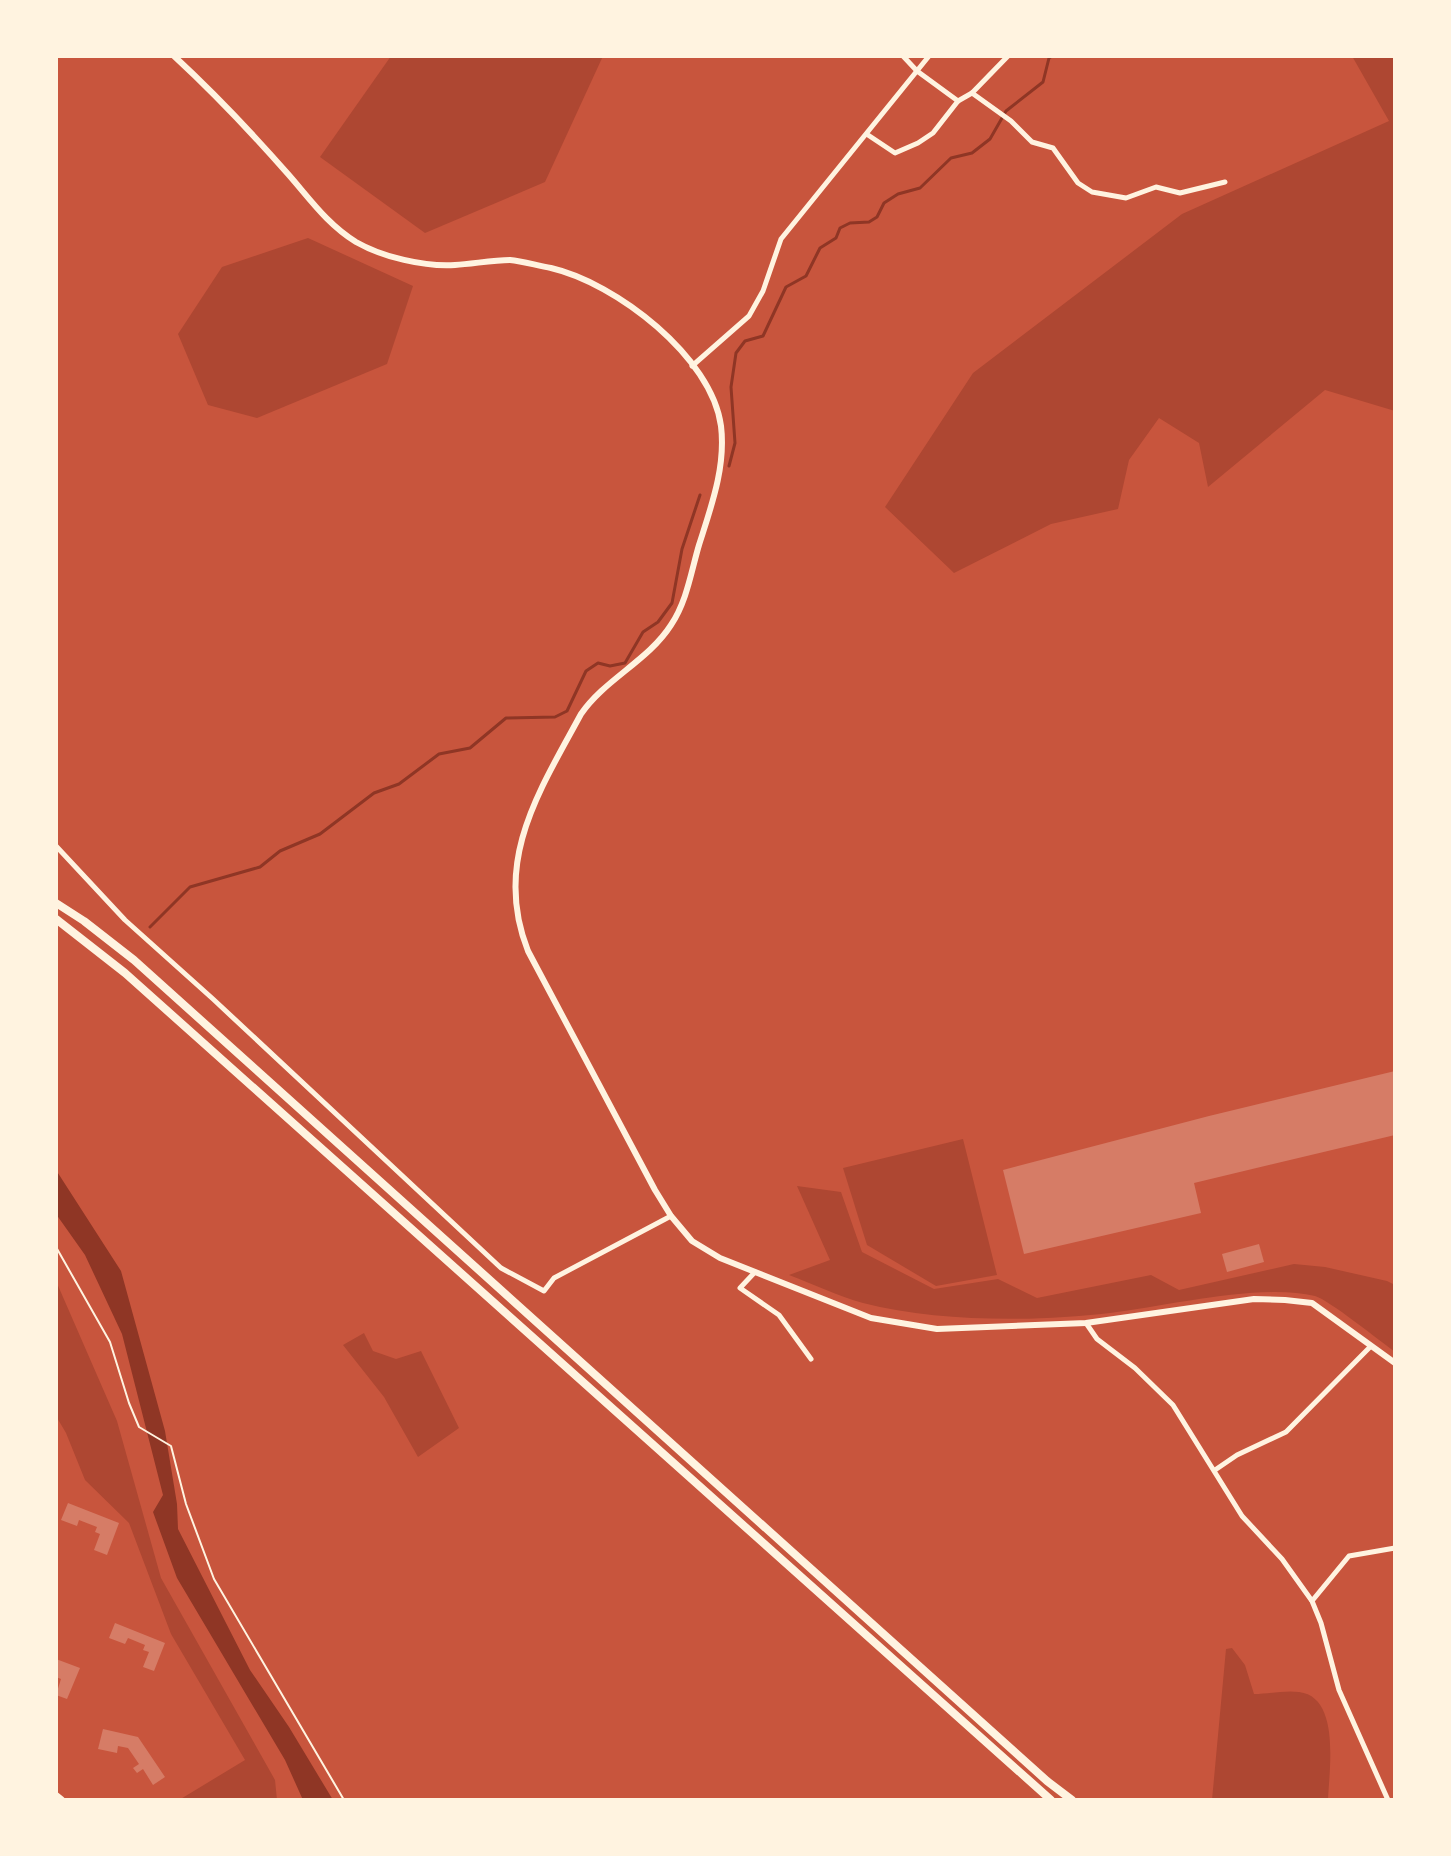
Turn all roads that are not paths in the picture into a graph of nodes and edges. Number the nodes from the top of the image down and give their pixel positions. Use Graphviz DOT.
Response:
graph roads {
  1 [pos="174,56"];
  2 [pos="903,56"];
  3 [pos="929,56"];
  4 [pos="1008,56"];
  5 [pos="917,71"];
  6 [pos="972,93"];
  7 [pos="958,101"];
  8 [pos="868,135"];
  9 [pos="1225,182"];
  10 [pos="691,366"];
  11 [pos="56,846"];
  12 [pos="56,903"];
  13 [pos="56,919"];
  14 [pos="671,1216"];
  15 [pos="755,1272"];
  16 [pos="1086,1323"];
  17 [pos="1371,1346"];
  18 [pos="811,1359"];
  19 [pos="1395,1363"];
  20 [pos="1215,1470"];
  21 [pos="1395,1548"];
  22 [pos="1312,1601"];
  23 [pos="56,1796"];
  24 [pos="61,1800"];
  25 [pos="1051,1800"];
  26 [pos="1072,1800"];
  27 [pos="1388,1800"];
  1 -- 10 [label="street"];
  2 -- 5 [label="street"];
  3 -- 5 [label="street"];
  4 -- 6 [label="street"];
  5 -- 7 [label="street"];
  5 -- 8 [label="street"];
  6 -- 7 [label="street"];
  6 -- 9 [label="street"];
  7 -- 8 [label="street"];
  8 -- 10 [label="street"];
  10 -- 14 [label="street"];
  11 -- 14 [label="street"];
  12 -- 26 [label="main road"];
  13 -- 25 [label="main road"];
  14 -- 15 [label="street"];
  15 -- 16 [label="street"];
  15 -- 18 [label="street"];
  16 -- 17 [label="street"];
  16 -- 20 [label="street"];
  17 -- 19 [label="street"];
  17 -- 20 [label="street"];
  20 -- 22 [label="street"];
  21 -- 22 [label="street"];
  22 -- 27 [label="street"];
  23 -- 24 [label="main road"];
}
